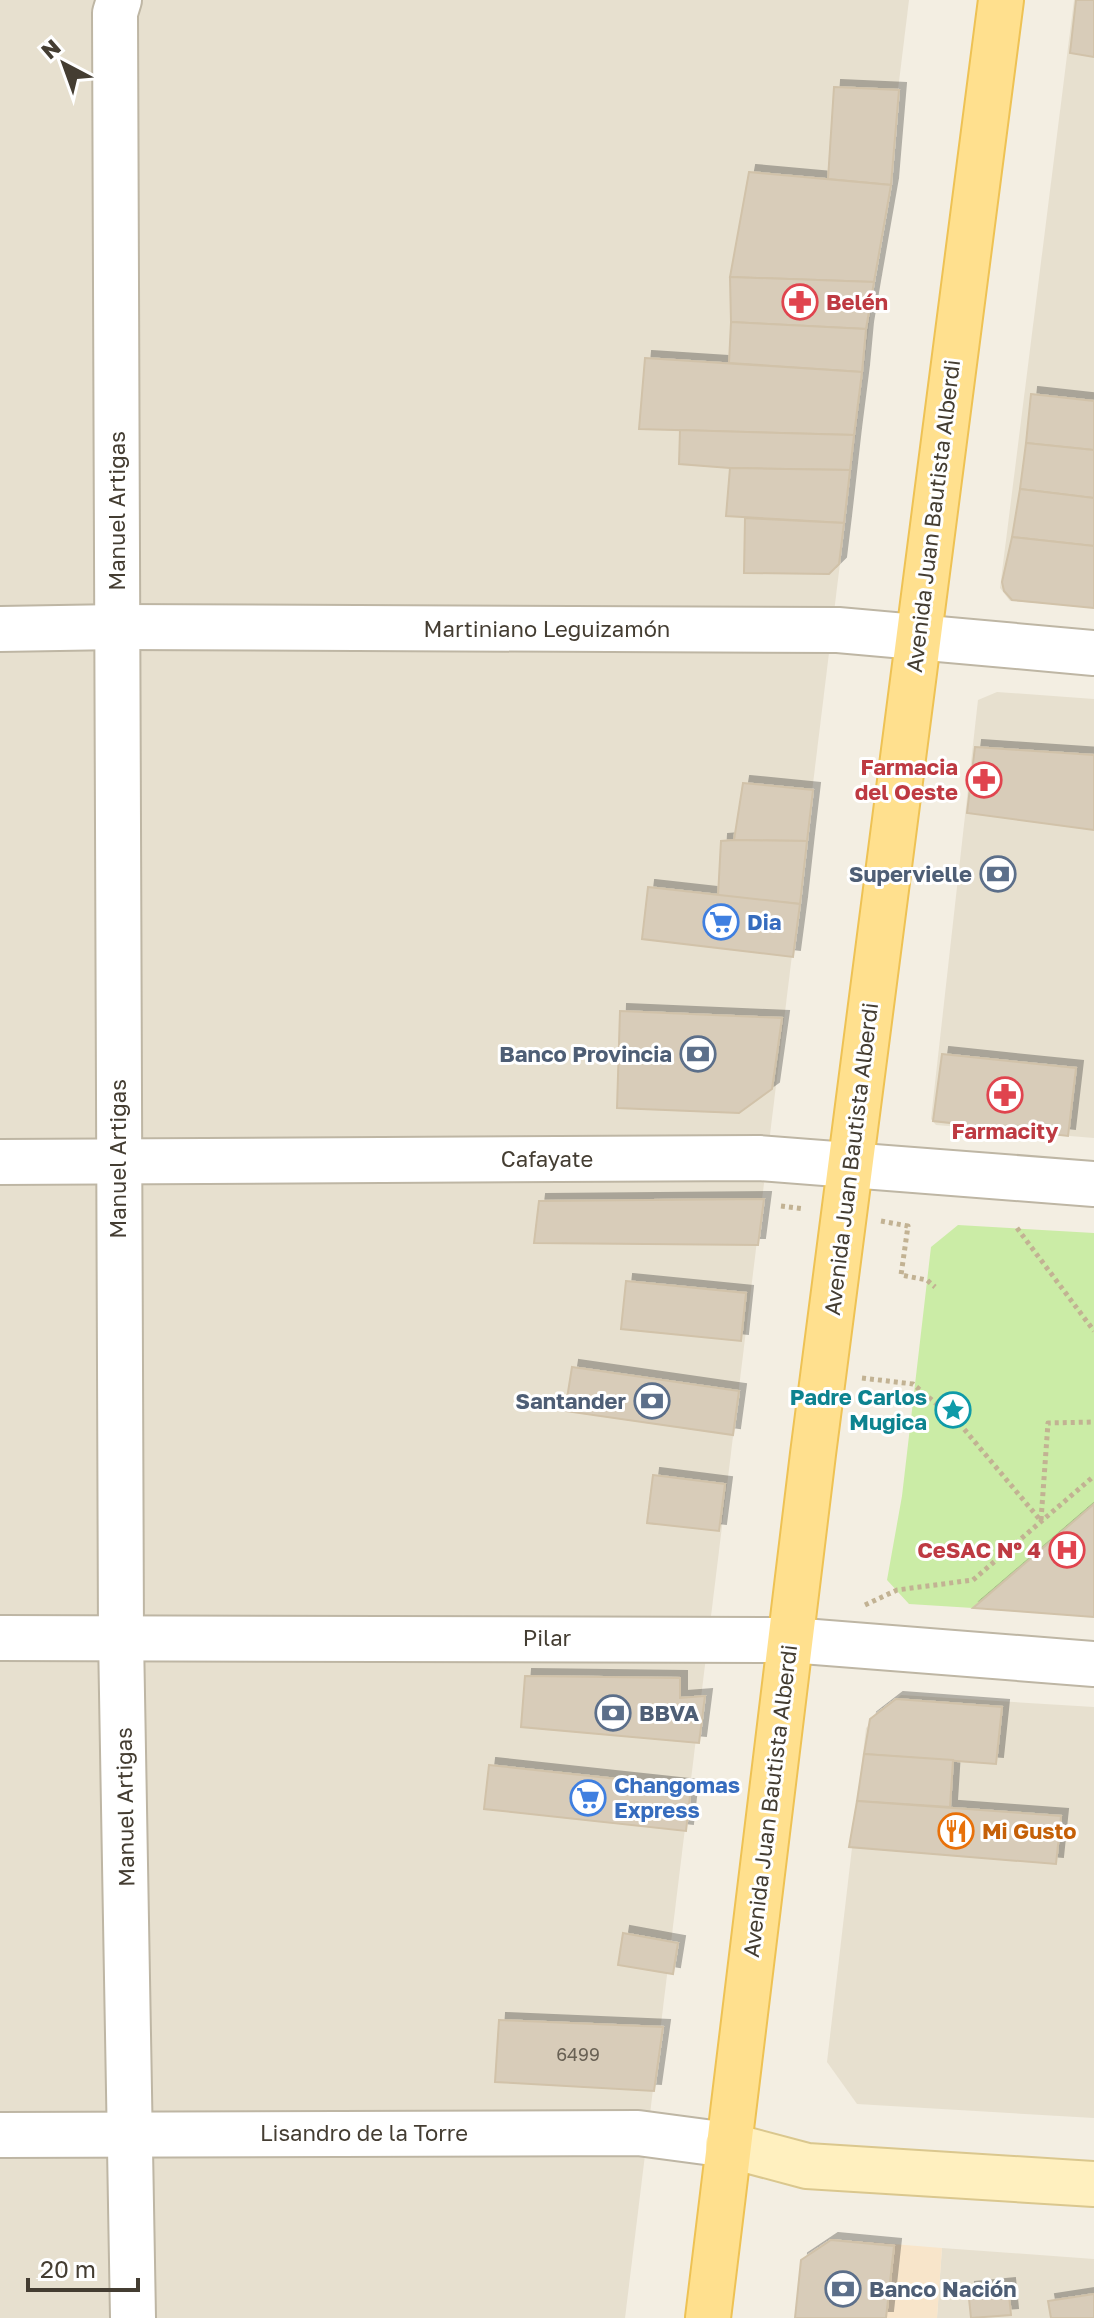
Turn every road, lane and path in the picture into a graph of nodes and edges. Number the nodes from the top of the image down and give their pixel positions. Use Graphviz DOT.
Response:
graph roads {
  1 [pos="119,0"];
  2 [pos="1001,0"];
  3 [pos="118,627"];
  4 [pos="0,629"];
  5 [pos="917,638"];
  6 [pos="1094,653"];
  7 [pos="0,1162"];
  8 [pos="117,1162"];
  9 [pos="850,1165"];
  10 [pos="1094,1184"];
  11 [pos="1017,1228"];
  12 [pos="1094,1331"];
  13 [pos="824,1373"];
  14 [pos="1094,1422"];
  15 [pos="1094,1476"];
  16 [pos="1041,1521"];
  17 [pos="857,1609"];
  18 [pos="121,1637"];
  19 [pos="0,1638"];
  20 [pos="790,1640"];
  21 [pos="1094,1664"];
  22 [pos="132,2133"];
  23 [pos="0,2135"];
  24 [pos="728,2145"];
  25 [pos="1094,2184"];
  26 [pos="133,2318"];
  27 [pos="708,2318"];
  1 -- 3 [label="street, Manuel Artigas"];
  2 -- 5 [label="main road, Avenida Juan Bautista Alberdi"];
  3 -- 4 [label="street, Martiniano Leguizamón"];
  3 -- 5 [label="street, Martiniano Leguizamón"];
  3 -- 8 [label="street, Manuel Artigas"];
  5 -- 6 [label="street, Martiniano Leguizamón"];
  5 -- 9 [label="main road, Avenida Juan Bautista Alberdi"];
  7 -- 8 [label="street, Cafayate"];
  8 -- 9 [label="street, Cafayate"];
  8 -- 18 [label="street, Manuel Artigas"];
  9 -- 10 [label="street, Cafayate"];
  9 -- 13 [label="main road, Avenida Juan Bautista Alberdi"];
  11 -- 12 [label="path"];
  13 -- 16 [label="path"];
  13 -- 20 [label="main road, Avenida Juan Bautista Alberdi"];
  14 -- 16 [label="path"];
  15 -- 16 [label="path"];
  16 -- 17 [label="path"];
  18 -- 19 [label="street, Pilar"];
  18 -- 20 [label="street, Pilar"];
  18 -- 22 [label="street, Manuel Artigas"];
  20 -- 21 [label="street, Pilar"];
  20 -- 24 [label="main road, Avenida Juan Bautista Alberdi"];
  22 -- 23 [label="street, Lisandro de la Torre"];
  22 -- 24 [label="street, Lisandro de la Torre"];
  22 -- 26 [label="street, Manuel Artigas"];
  24 -- 25 [label="main road"];
  24 -- 27 [label="main road, Avenida Juan Bautista Alberdi"];
}
